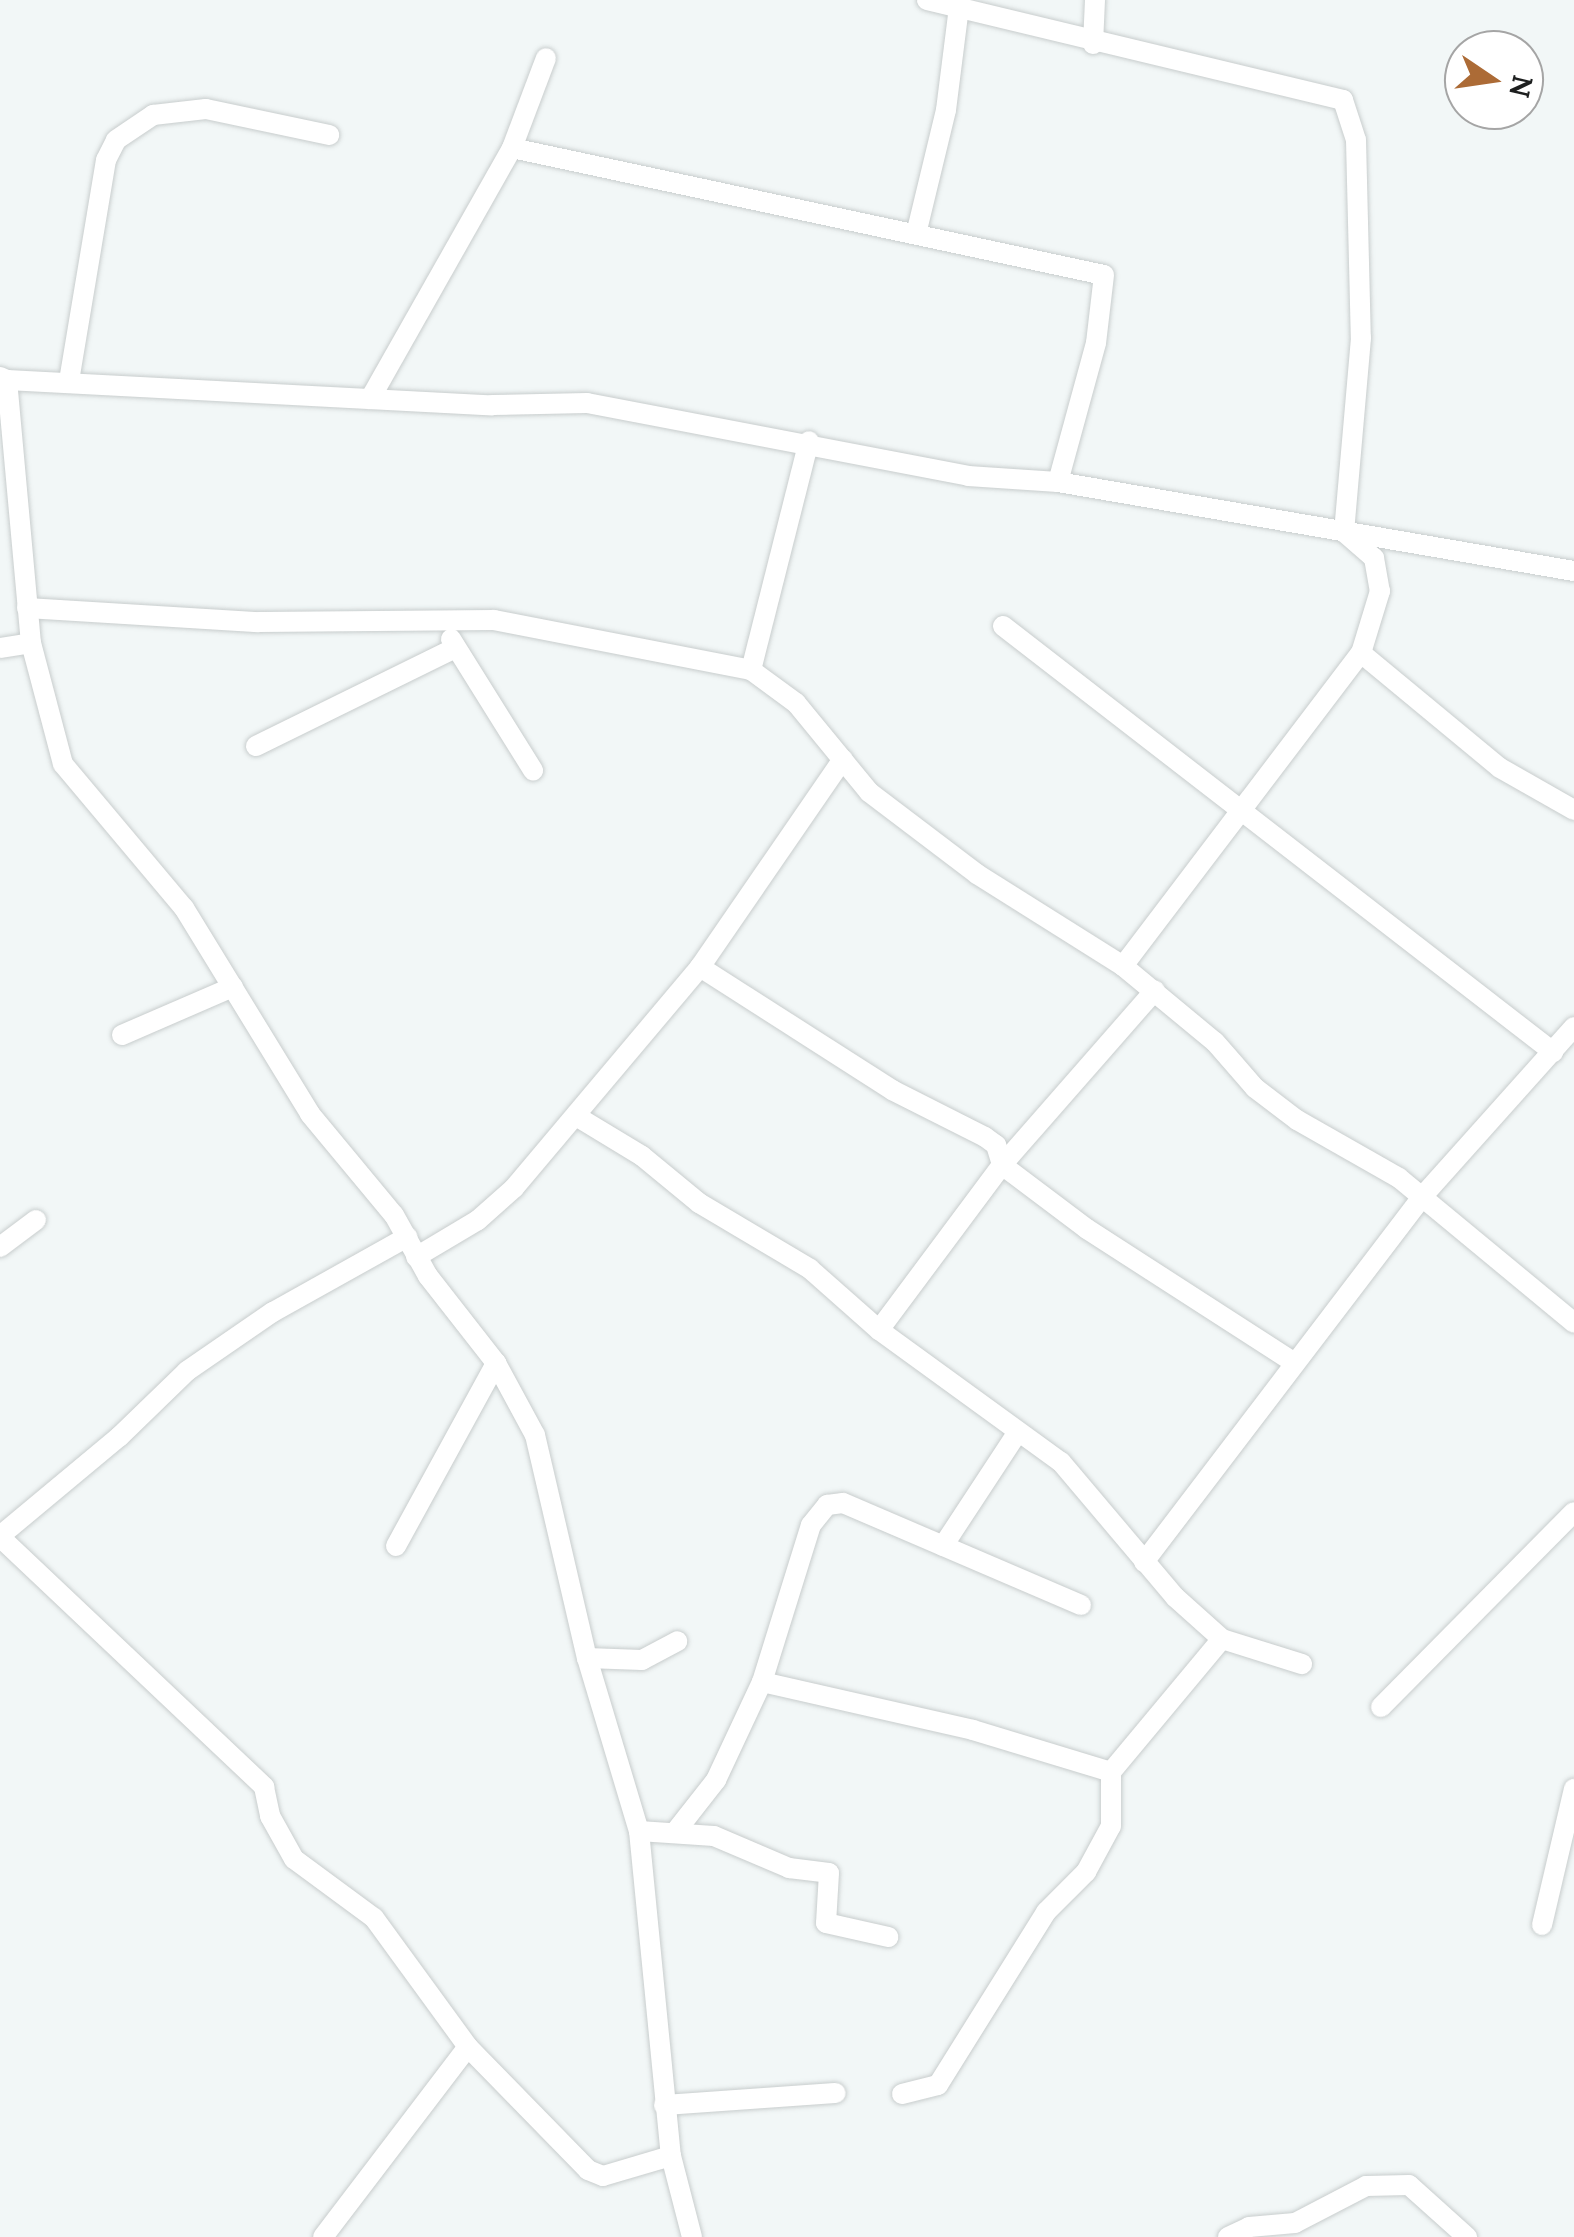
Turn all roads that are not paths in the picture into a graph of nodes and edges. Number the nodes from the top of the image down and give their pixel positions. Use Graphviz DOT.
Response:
graph roads {
  1 [pos="928,0"];
  2 [pos="1095,0"];
  3 [pos="959,7"];
  4 [pos="1094,44"];
  5 [pos="546,58"];
  6 [pos="329,134"];
  7 [pos="512,148"];
  8 [pos="917,230"];
  9 [pos="4,379"];
  10 [pos="69,381"];
  11 [pos="370,398"];
  12 [pos="808,441"];
  13 [pos="1058,482"];
  14 [pos="1344,532"];
  15 [pos="1574,571"];
  16 [pos="27,608"];
  17 [pos="444,623"];
  18 [pos="1003,626"];
  19 [pos="31,642"];
  20 [pos="0,648"];
  21 [pos="455,648"];
  22 [pos="1361,653"];
  23 [pos="751,670"];
  24 [pos="256,746"];
  25 [pos="843,759"];
  26 [pos="533,770"];
  27 [pos="1240,810"];
  28 [pos="1574,810"];
  29 [pos="1123,966"];
  30 [pos="700,967"];
  31 [pos="232,987"];
  32 [pos="1154,990"];
  33 [pos="1574,1027"];
  34 [pos="122,1036"];
  35 [pos="1552,1052"];
  36 [pos="576,1116"];
  37 [pos="1002,1165"];
  38 [pos="1422,1197"];
  39 [pos="36,1220"];
  40 [pos="0,1247"];
  41 [pos="411,1247"];
  42 [pos="1574,1323"];
  43 [pos="878,1330"];
  44 [pos="496,1362"];
  45 [pos="1295,1364"];
  46 [pos="1018,1432"];
  47 [pos="1574,1512"];
  48 [pos="0,1537"];
  49 [pos="396,1546"];
  50 [pos="943,1546"];
  51 [pos="1144,1562"];
  52 [pos="1081,1604"];
  53 [pos="1222,1639"];
  54 [pos="677,1641"];
  55 [pos="587,1658"];
  56 [pos="1302,1664"];
  57 [pos="762,1682"];
  58 [pos="1381,1707"];
  59 [pos="1112,1772"];
  60 [pos="1574,1789"];
  61 [pos="638,1831"];
  62 [pos="676,1831"];
  63 [pos="1542,1925"];
  64 [pos="888,1937"];
  65 [pos="468,2047"];
  66 [pos="836,2094"];
  67 [pos="902,2094"];
  68 [pos="664,2105"];
  69 [pos="671,2156"];
  70 [pos="322,2237"];
  71 [pos="692,2237"];
  72 [pos="1228,2237"];
  73 [pos="1467,2237"];
  1 -- 3 [label="street"];
  2 -- 4 [label="street"];
  3 -- 4 [label="street"];
  3 -- 8 [label="street"];
  4 -- 14 [label="street"];
  5 -- 7 [label="street"];
  6 -- 10 [label="street"];
  7 -- 8 [label="street"];
  7 -- 11 [label="street"];
  8 -- 13 [label="street"];
  9 -- 10 [label="street"];
  9 -- 16 [label="street"];
  10 -- 11 [label="street"];
  11 -- 12 [label="street"];
  12 -- 13 [label="street"];
  12 -- 23 [label="street"];
  13 -- 14 [label="street"];
  14 -- 15 [label="street"];
  14 -- 22 [label="street"];
  16 -- 17 [label="street"];
  16 -- 19 [label="street"];
  17 -- 21 [label="street"];
  17 -- 23 [label="street"];
  18 -- 27 [label="street"];
  19 -- 20 [label="street"];
  19 -- 31 [label="street"];
  21 -- 24 [label="street"];
  21 -- 26 [label="street"];
  22 -- 27 [label="street"];
  22 -- 28 [label="street"];
  23 -- 25 [label="street"];
  25 -- 29 [label="street"];
  25 -- 30 [label="street"];
  27 -- 29 [label="street"];
  27 -- 35 [label="street"];
  29 -- 32 [label="street"];
  30 -- 36 [label="street"];
  30 -- 37 [label="street"];
  31 -- 34 [label="street"];
  31 -- 41 [label="street"];
  32 -- 37 [label="street"];
  32 -- 38 [label="street"];
  33 -- 35 [label="street"];
  35 -- 38 [label="street"];
  36 -- 41 [label="street"];
  36 -- 43 [label="street"];
  37 -- 43 [label="street"];
  37 -- 45 [label="street"];
  38 -- 42 [label="street"];
  38 -- 45 [label="street"];
  39 -- 40 [label="street"];
  41 -- 44 [label="street"];
  41 -- 48 [label="street"];
  43 -- 46 [label="street"];
  44 -- 49 [label="street"];
  44 -- 55 [label="street"];
  45 -- 51 [label="street"];
  46 -- 50 [label="street"];
  46 -- 51 [label="street"];
  47 -- 58 [label="street"];
  48 -- 65 [label="street"];
  50 -- 52 [label="street"];
  50 -- 57 [label="street"];
  51 -- 53 [label="street"];
  53 -- 56 [label="street"];
  53 -- 59 [label="street"];
  54 -- 55 [label="street"];
  55 -- 61 [label="street"];
  57 -- 59 [label="street"];
  57 -- 62 [label="street"];
  59 -- 67 [label="street"];
  60 -- 63 [label="street"];
  61 -- 62 [label="street"];
  61 -- 68 [label="street"];
  62 -- 64 [label="street"];
  65 -- 69 [label="street"];
  65 -- 70 [label="street"];
  66 -- 68 [label="street"];
  68 -- 69 [label="street"];
  69 -- 71 [label="street"];
  72 -- 73 [label="street"];
}
